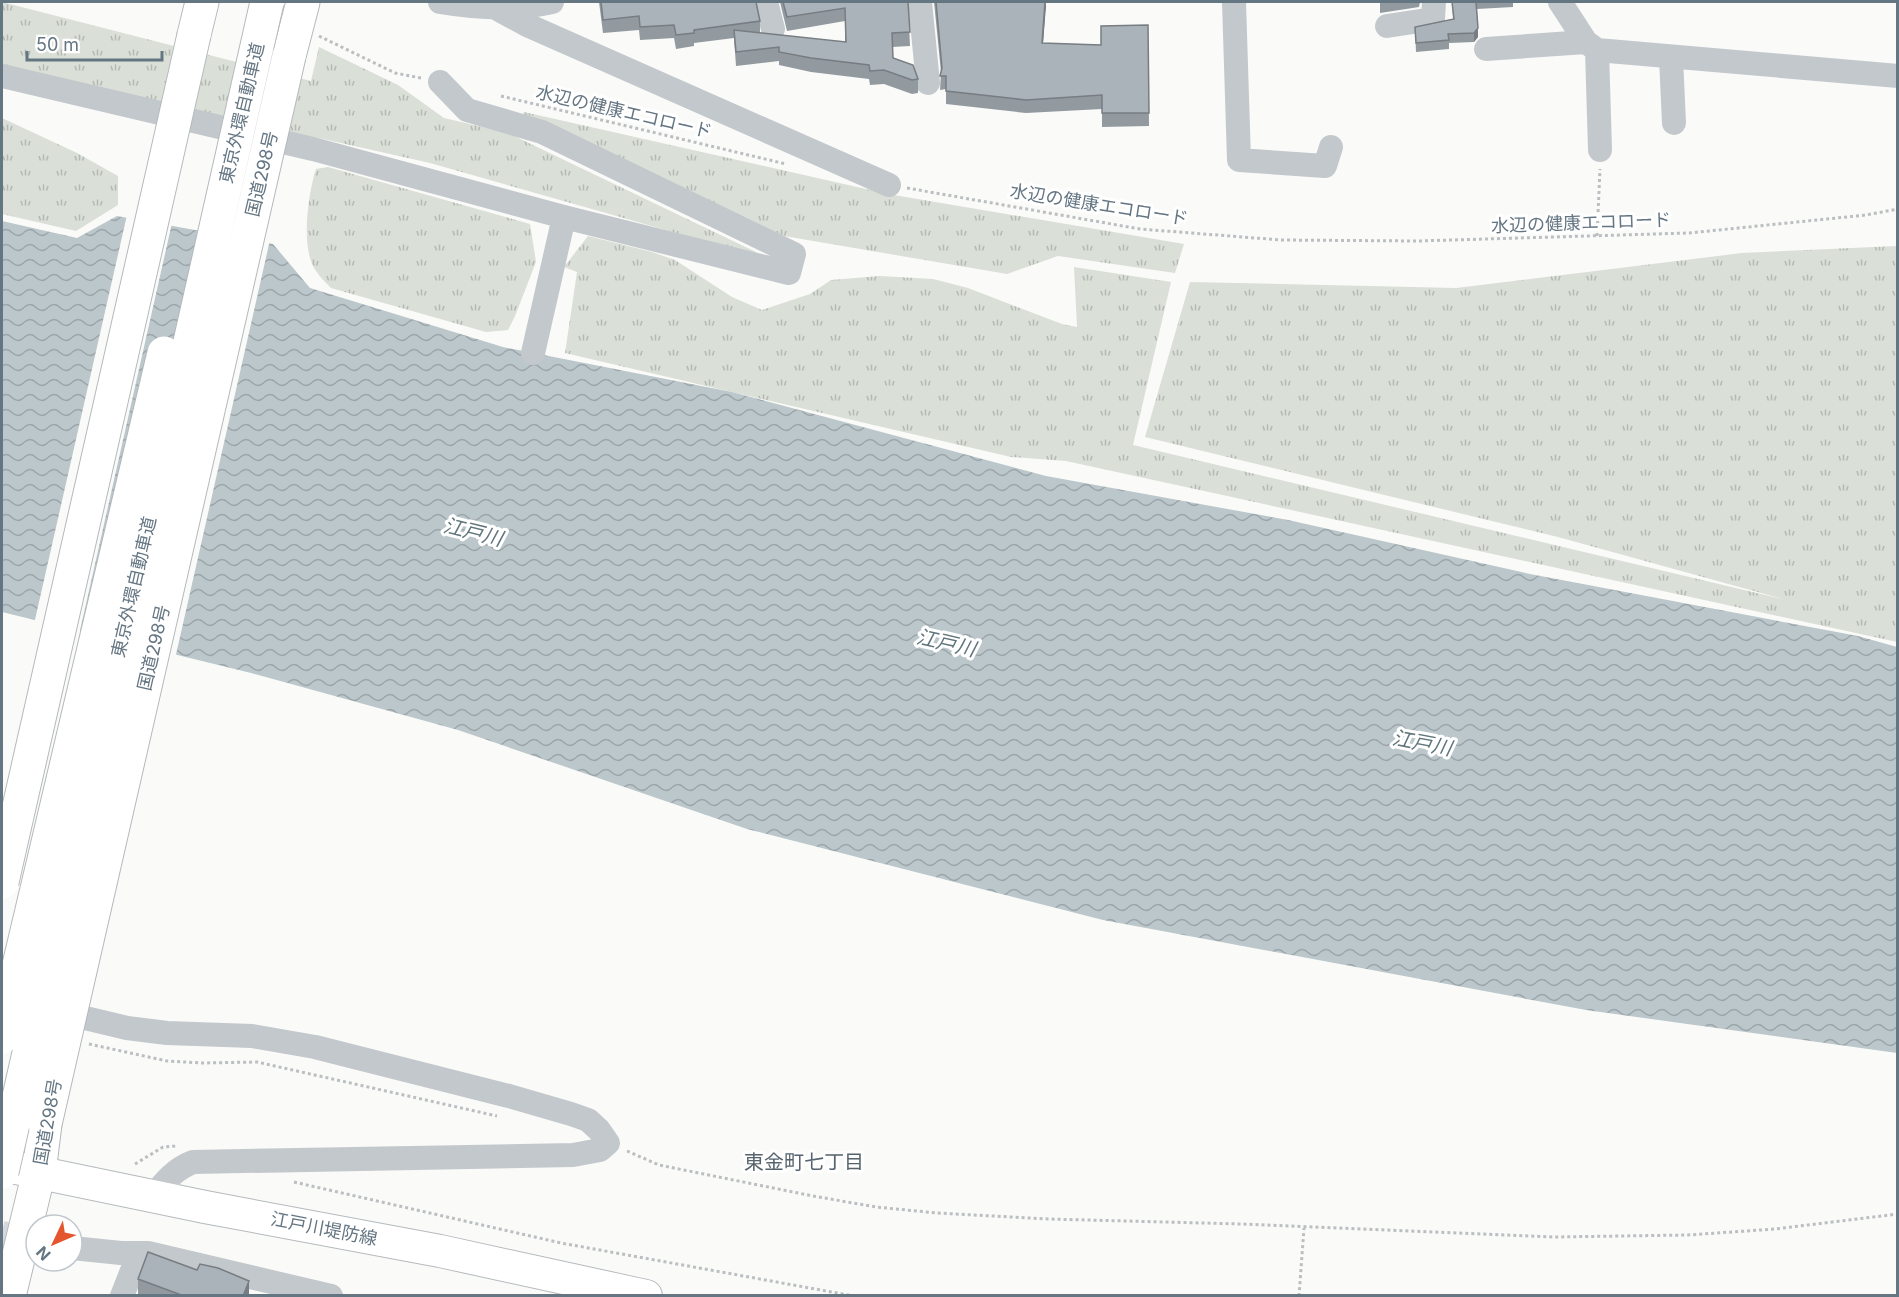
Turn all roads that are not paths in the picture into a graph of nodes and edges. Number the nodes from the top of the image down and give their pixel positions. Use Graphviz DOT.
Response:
graph roads {
  1 [pos="202,2"];
  2 [pos="247,2"];
  3 [pos="267,2"];
  4 [pos="303,2"];
  5 [pos="440,2"];
  6 [pos="552,2"];
  7 [pos="766,2"];
  8 [pos="920,2"];
  9 [pos="1234,2"];
  10 [pos="1434,2"];
  11 [pos="1560,2"];
  12 [pos="492,6"];
  13 [pos="1387,26"];
  14 [pos="773,29"];
  15 [pos="1591,46"];
  16 [pos="1486,49"];
  17 [pos="1671,58"];
  18 [pos="2,76"];
  19 [pos="1898,76"];
  20 [pos="440,82"];
  21 [pos="928,83"];
  22 [pos="1674,123"];
  23 [pos="1331,147"];
  24 [pos="1600,150"];
  25 [pos="889,185"];
  26 [pos="564,217"];
  27 [pos="533,353"];
  28 [pos="2,882"];
  29 [pos="2,998"];
  30 [pos="2,1037"];
  31 [pos="2,1164"];
  32 [pos="2,1172"];
  33 [pos="39,1172"];
  34 [pos="153,1196"];
  35 [pos="84,1249"];
  36 [pos="136,1253"];
  37 [pos="288,1291"];
  38 [pos="10,1294"];
  39 [pos="122,1296"];
  40 [pos="331,1296"];
  41 [pos="646,1296"];
  1 -- 28 [label="highway, bridge"];
  2 -- 30 [label="highway, 東京外環自動車道, bridge"];
  3 -- 32 [label="highway, 東京外環自動車道, bridge"];
  4 -- 33 [label="highway, 国道298号, bridge"];
  5 -- 12 [label="street"];
  6 -- 12 [label="street"];
  7 -- 14 [label="street"];
  8 -- 21 [label="street"];
  9 -- 23 [label="street"];
  10 -- 13 [label="street"];
  11 -- 15 [label="street"];
  12 -- 25 [label="street"];
  15 -- 16 [label="street"];
  15 -- 17 [label="street"];
  15 -- 24 [label="street"];
  17 -- 19 [label="street"];
  17 -- 22 [label="street"];
  18 -- 26 [label="street"];
  20 -- 26 [label="street"];
  26 -- 27 [label="street"];
  29 -- 34 [label="street"];
  31 -- 33 [label="main road, 江戸川堤防線"];
  33 -- 34 [label="main road, 江戸川堤防線"];
  33 -- 38 [label="highway, 国道298号"];
  34 -- 41 [label="main road, 江戸川堤防線"];
  35 -- 36 [label="street"];
  36 -- 37 [label="street"];
  36 -- 39 [label="street"];
  37 -- 40 [label="street"];
}
